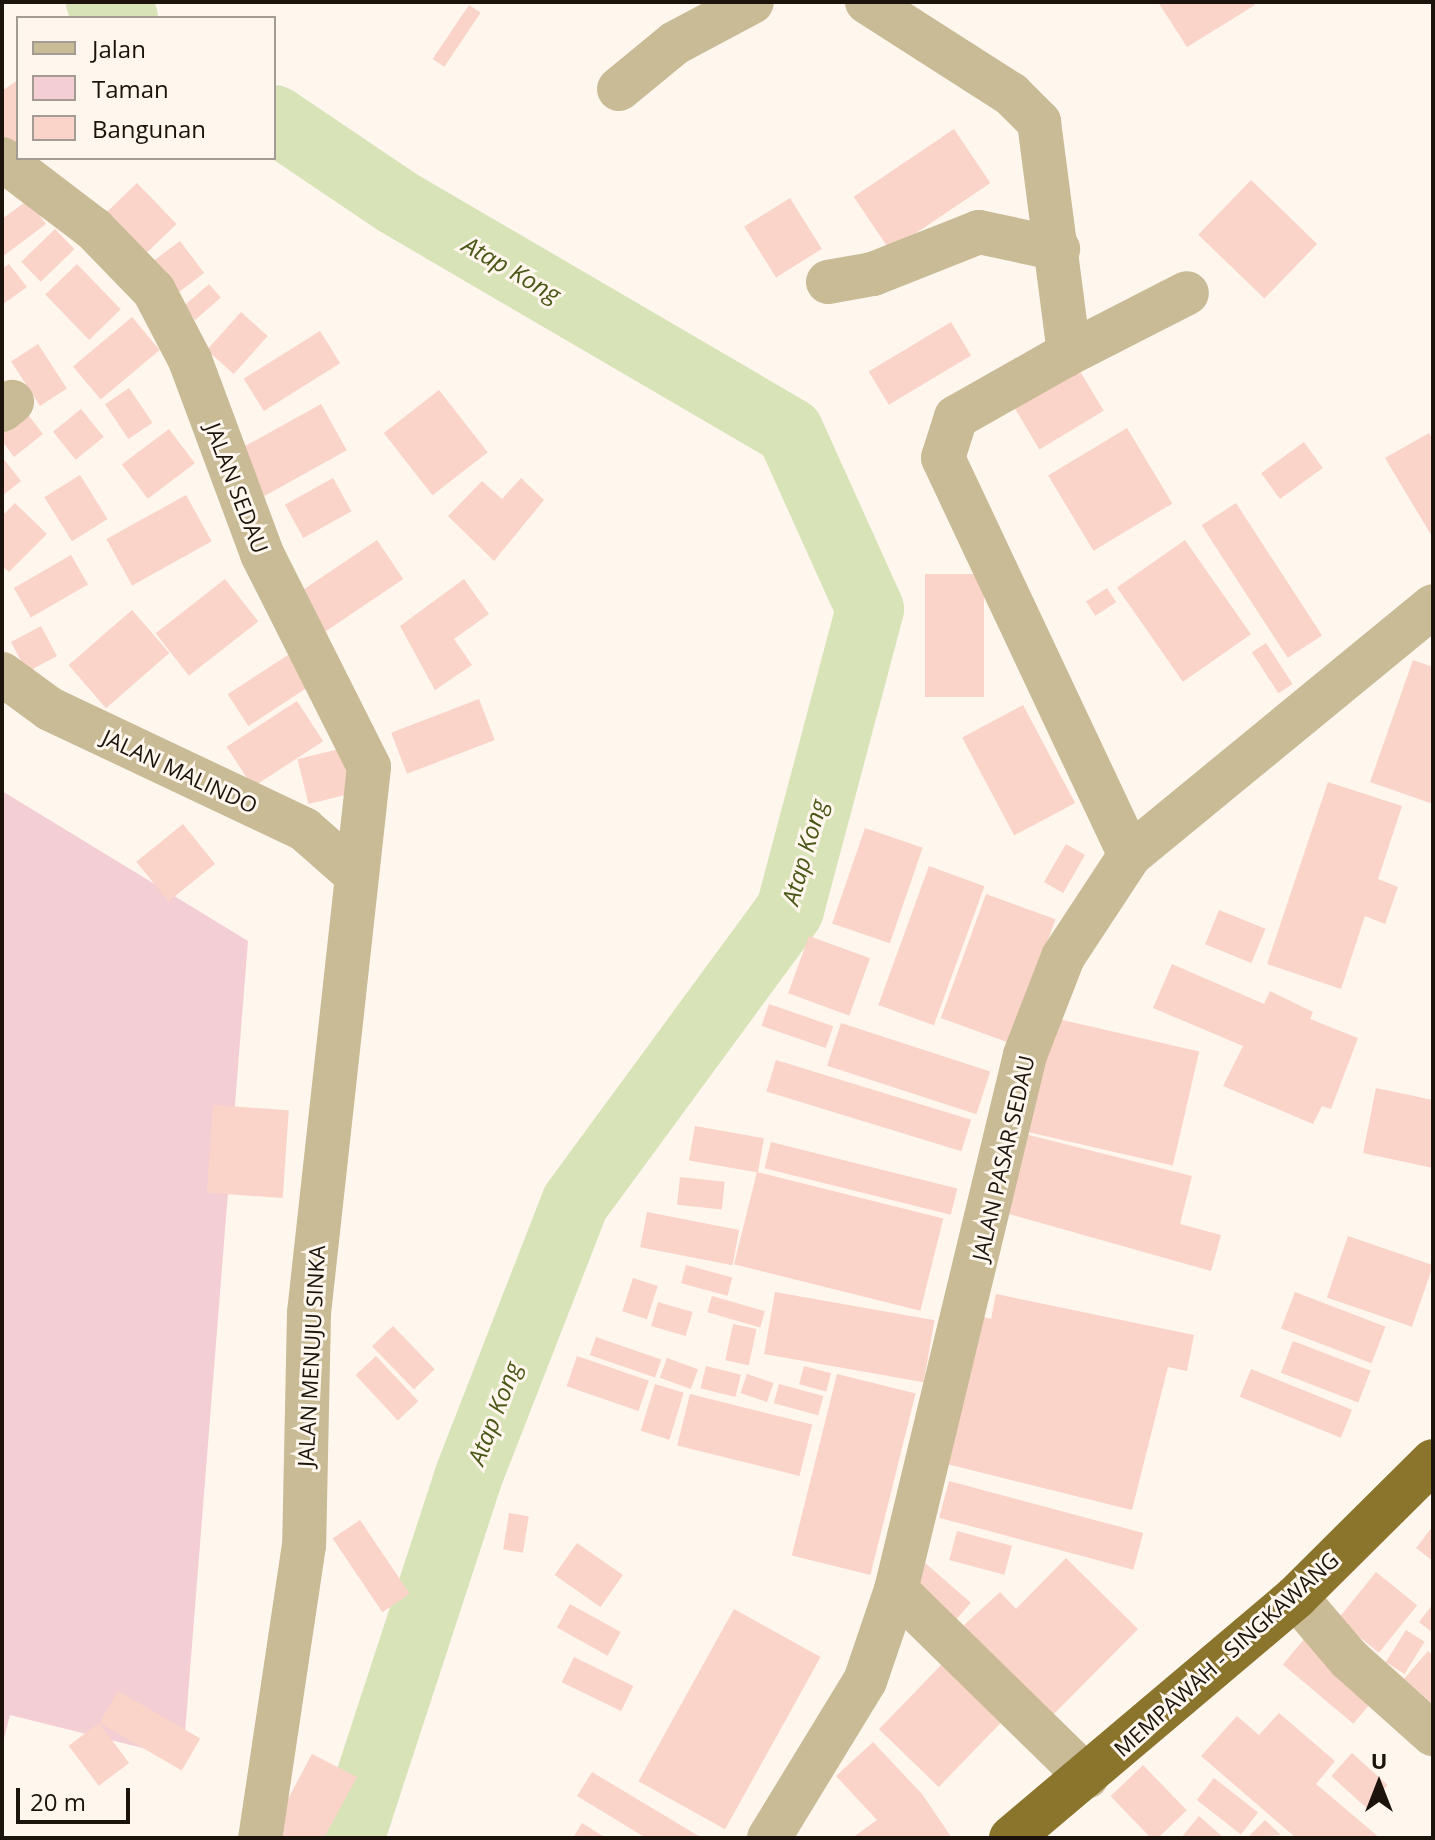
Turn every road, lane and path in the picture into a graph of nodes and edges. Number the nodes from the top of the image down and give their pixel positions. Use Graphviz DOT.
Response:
graph roads {
  1 [pos="752,2"];
  2 [pos="867,2"];
  3 [pos="619,89"];
  4 [pos="2,159"];
  5 [pos="1058,249"];
  6 [pos="828,282"];
  7 [pos="1187,293"];
  8 [pos="1064,356"];
  9 [pos="1433,606"];
  10 [pos="2,674"];
  11 [pos="1130,855"];
  12 [pos="354,873"];
  13 [pos="1433,1461"];
  14 [pos="896,1590"];
  15 [pos="1296,1597"];
  16 [pos="1433,1734"];
  17 [pos="1087,1777"];
  18 [pos="260,1838"];
  19 [pos="769,1838"];
  20 [pos="1011,1838"];
  1 -- 3 [label="street"];
  2 -- 5 [label="street"];
  4 -- 12 [label="street, JALAN SEDAU"];
  5 -- 6 [label="street"];
  5 -- 8 [label="street"];
  7 -- 8 [label="street"];
  8 -- 11 [label="street"];
  9 -- 11 [label="street, JALAN PASAR SEDAU"];
  10 -- 12 [label="street, JALAN MALINDO"];
  11 -- 14 [label="street, JALAN PASAR SEDAU"];
  12 -- 18 [label="street, JALAN MENUJU SINKA"];
  13 -- 15 [label="highway, MEMPAWAH - SINGKAWANG"];
  14 -- 17 [label="street"];
  14 -- 19 [label="street, JALAN PASAR SEDAU"];
  15 -- 16 [label="street"];
  15 -- 17 [label="highway, MEMPAWAH - SINGKAWANG"];
  17 -- 20 [label="highway, MEMPAWAH - SINGKAWANG"];
}
